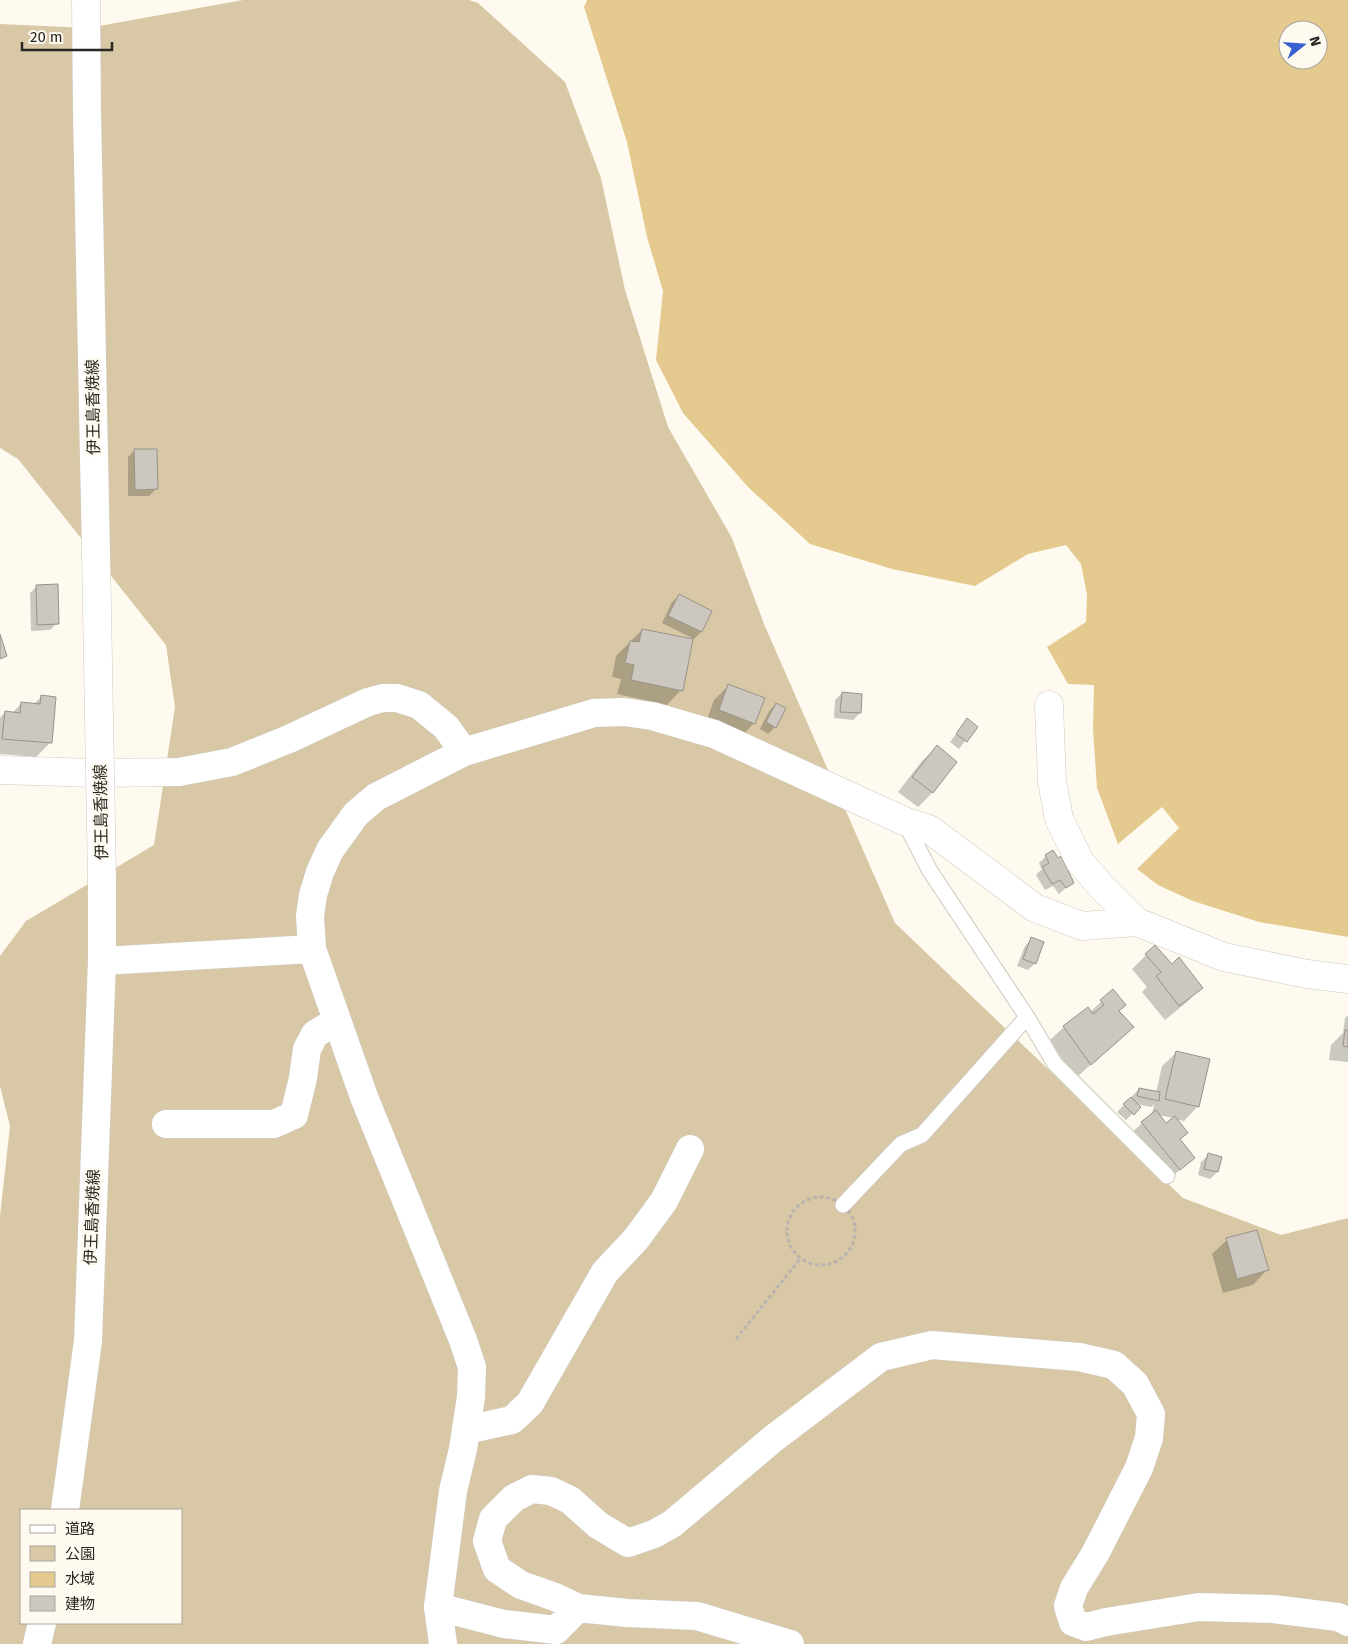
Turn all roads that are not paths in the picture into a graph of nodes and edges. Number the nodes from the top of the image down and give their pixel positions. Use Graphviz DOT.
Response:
graph roads {
  1 [pos="86,0"];
  2 [pos="1049,705"];
  3 [pos="464,752"];
  4 [pos="0,770"];
  5 [pos="904,820"];
  6 [pos="1137,922"];
  7 [pos="312,949"];
  8 [pos="102,961"];
  9 [pos="1348,979"];
  10 [pos="1027,1017"];
  11 [pos="337,1021"];
  12 [pos="166,1124"];
  13 [pos="690,1149"];
  14 [pos="1166,1176"];
  15 [pos="843,1205"];
  16 [pos="466,1430"];
  17 [pos="65,1509"];
  18 [pos="438,1608"];
  19 [pos="578,1608"];
  20 [pos="1348,1622"];
  21 [pos="42,1624"];
  22 [pos="37,1644"];
  23 [pos="442,1644"];
  24 [pos="790,1644"];
  1 -- 8 [label="street, 伊王島香焼線, bridge"];
  2 -- 6 [label="street"];
  3 -- 4 [label="street"];
  3 -- 5 [label="street"];
  3 -- 7 [label="street"];
  5 -- 6 [label="street"];
  5 -- 10 [label="lane"];
  6 -- 9 [label="street"];
  7 -- 8 [label="street"];
  7 -- 11 [label="street"];
  8 -- 17 [label="street, 伊王島香焼線"];
  10 -- 14 [label="lane"];
  10 -- 15 [label="lane"];
  11 -- 12 [label="street"];
  11 -- 16 [label="street"];
  13 -- 16 [label="street"];
  16 -- 18 [label="street"];
  18 -- 19 [label="street"];
  18 -- 23 [label="street"];
  19 -- 20 [label="street"];
  19 -- 24 [label="street"];
  21 -- 22 [label="street"];
}
